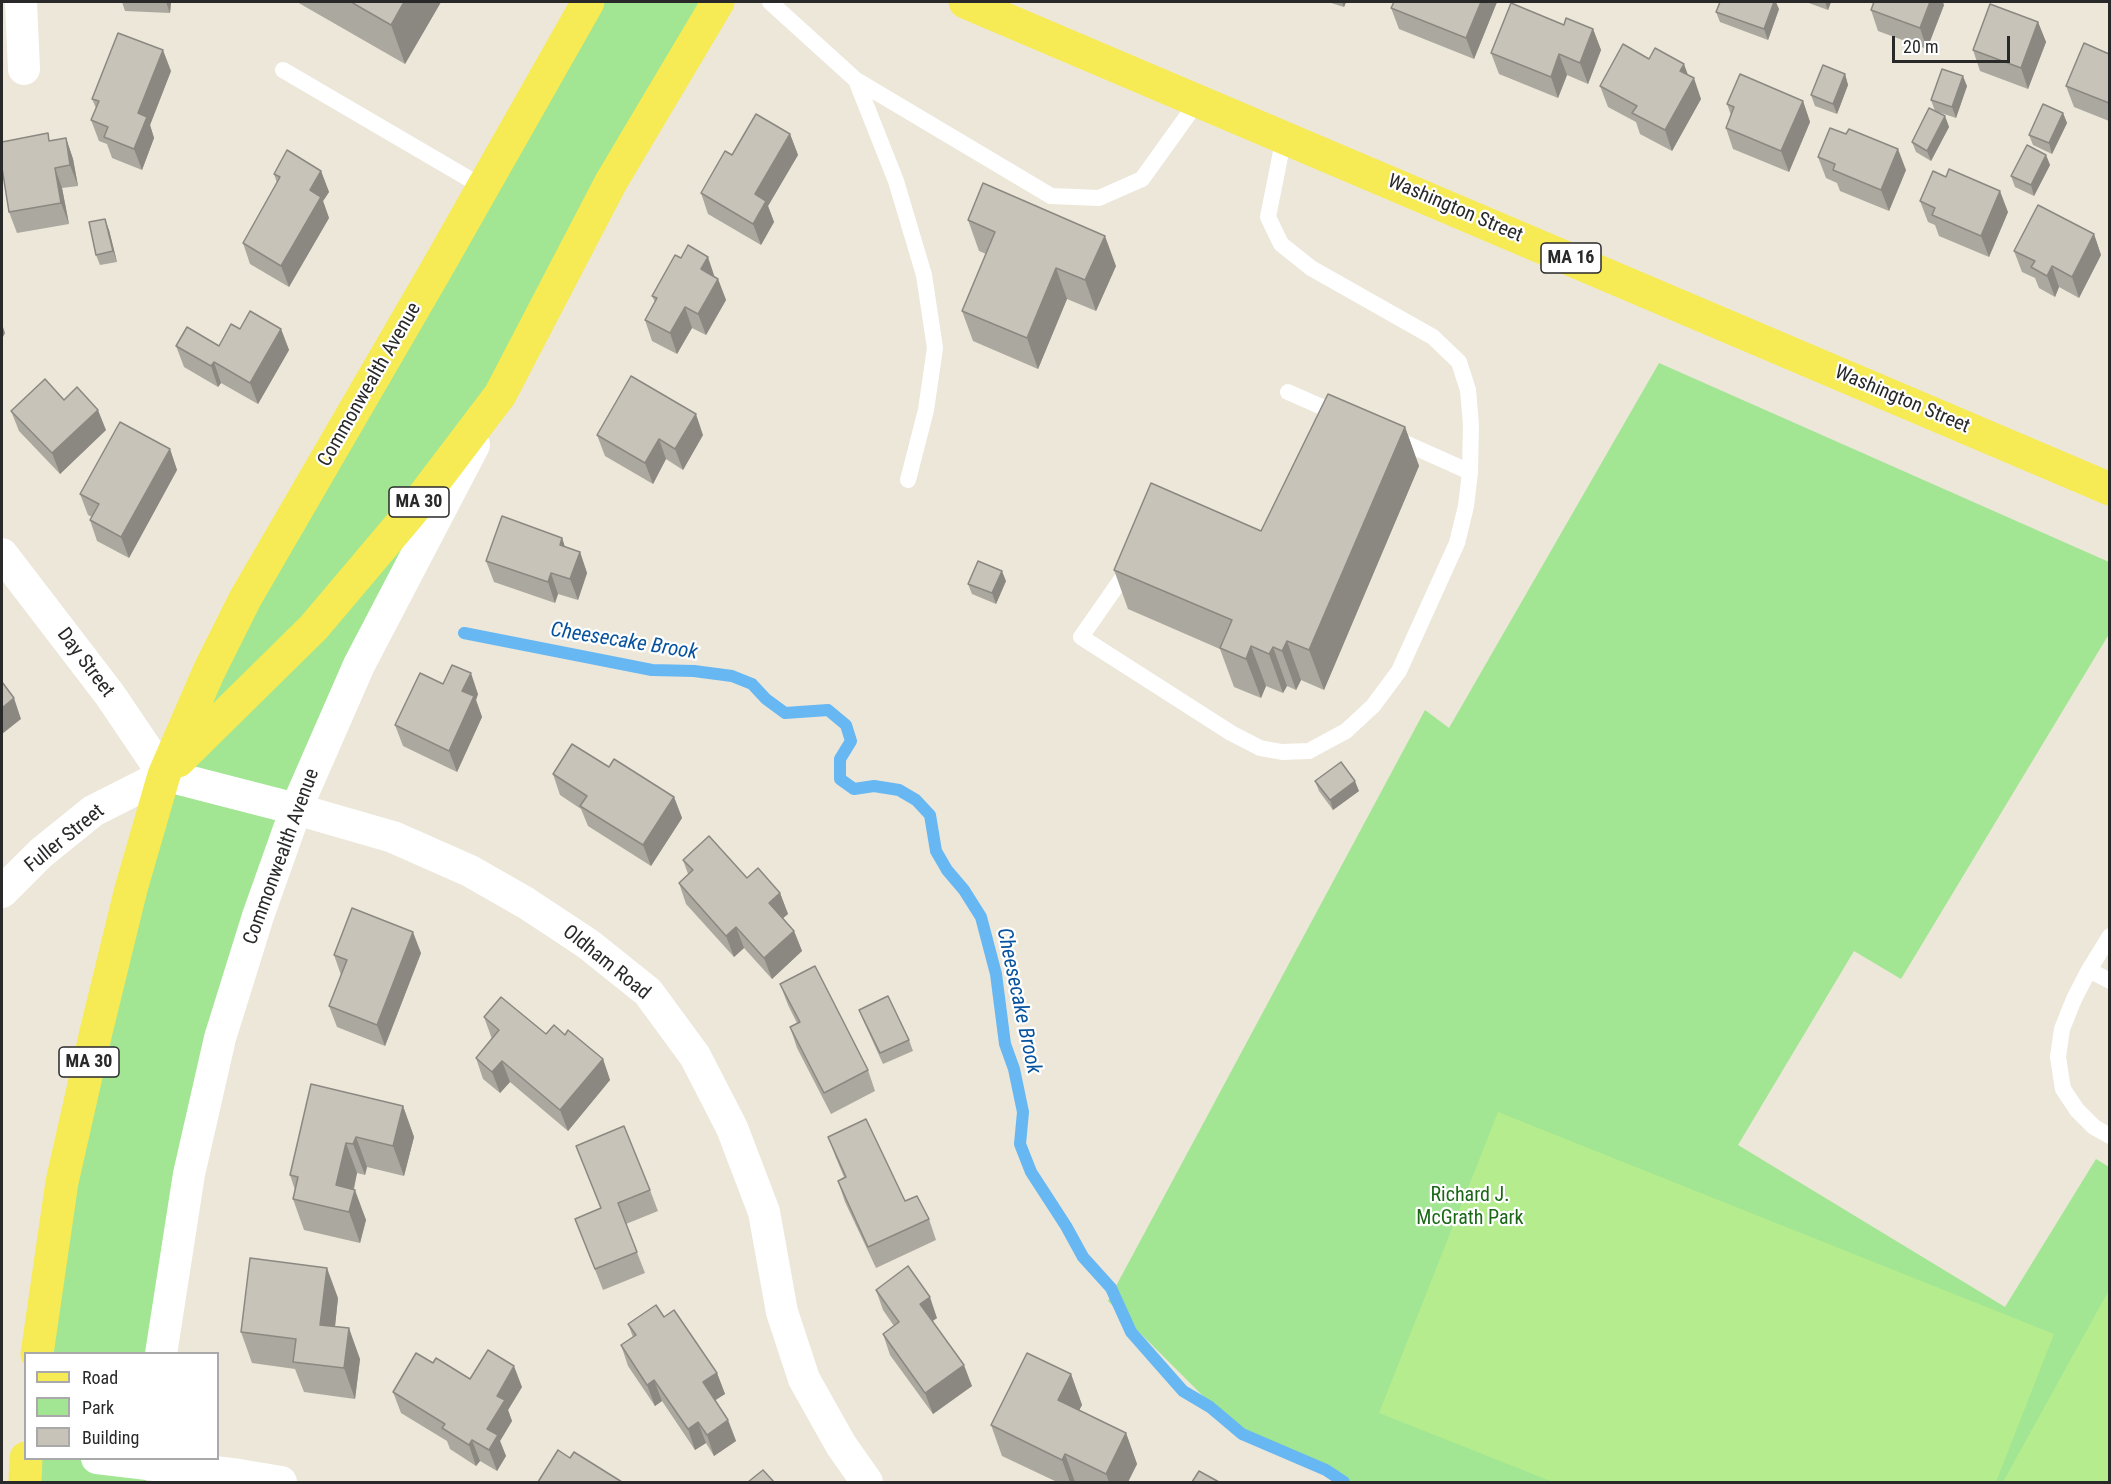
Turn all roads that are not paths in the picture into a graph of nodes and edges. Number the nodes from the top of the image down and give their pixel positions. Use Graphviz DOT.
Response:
graph roads {
  1 [pos="21,2"];
  2 [pos="588,2"];
  3 [pos="718,2"];
  4 [pos="770,2"];
  5 [pos="965,2"];
  6 [pos="24,69"];
  7 [pos="283,70"];
  8 [pos="856,80"];
  9 [pos="1198,101"];
  10 [pos="1284,137"];
  11 [pos="483,187"];
  12 [pos="1288,392"];
  13 [pos="500,395"];
  14 [pos="1352,420"];
  15 [pos="1384,434"];
  16 [pos="1470,472"];
  17 [pos="908,480"];
  18 [pos="2109,489"];
  19 [pos="2,554"];
  20 [pos="1125,574"];
  21 [pos="164,775"];
  22 [pos="296,808"];
  23 [pos="2,892"];
  24 [pos="2109,936"];
  25 [pos="2089,970"];
  26 [pos="2109,981"];
  27 [pos="2109,1136"];
  28 [pos="37,1352"];
  29 [pos="161,1352"];
  30 [pos="26,1460"];
  31 [pos="106,1460"];
  32 [pos="147,1469"];
  33 [pos="25,1482"];
  34 [pos="281,1482"];
  35 [pos="867,1482"];
  1 -- 6 [label="street"];
  2 -- 11 [label="main road, Commonwealth Avenue / MA 30"];
  3 -- 13 [label="main road, Commonwealth Avenue / MA 30"];
  4 -- 8 [label="lane"];
  5 -- 9 [label="main road, Washington Street / MA 16"];
  7 -- 11 [label="lane"];
  8 -- 9 [label="lane"];
  8 -- 17 [label="lane"];
  9 -- 10 [label="main road, Washington Street / MA 16"];
  10 -- 16 [label="lane"];
  10 -- 18 [label="main road, Washington Street / MA 16"];
  11 -- 21 [label="main road, Commonwealth Avenue / MA 30"];
  12 -- 14 [label="lane"];
  13 -- 21 [label="main road, Commonwealth Avenue / MA 30"];
  13 -- 22 [label="street, Commonwealth Avenue"];
  15 -- 16 [label="lane"];
  16 -- 20 [label="lane"];
  19 -- 21 [label="street, Day Street"];
  21 -- 22 [label="street, Oldham Road"];
  21 -- 23 [label="street, Fuller Street"];
  21 -- 28 [label="main road, Commonwealth Avenue / MA 30"];
  22 -- 29 [label="street, Commonwealth Avenue"];
  22 -- 35 [label="street, Oldham Road"];
  24 -- 25 [label="lane"];
  25 -- 26 [label="lane"];
  25 -- 27 [label="lane"];
  30 -- 33 [label="main road"];
  31 -- 32 [label="street"];
  32 -- 34 [label="street"];
}
